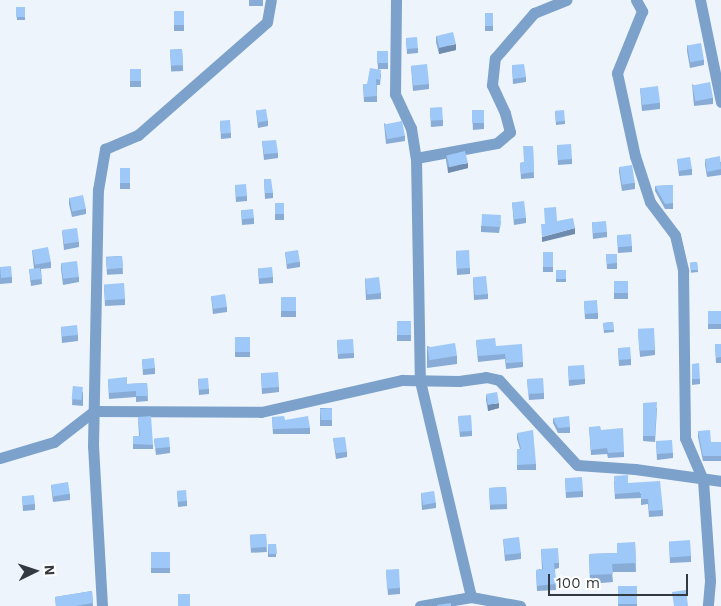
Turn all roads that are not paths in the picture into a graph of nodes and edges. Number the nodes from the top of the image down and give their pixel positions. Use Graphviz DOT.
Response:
graph roads {
  1 [pos="271,0"];
  2 [pos="396,0"];
  3 [pos="566,0"];
  4 [pos="636,0"];
  5 [pos="700,0"];
  6 [pos="721,102"];
  7 [pos="416,158"];
  8 [pos="420,381"];
  9 [pos="94,411"];
  10 [pos="0,458"];
  11 [pos="703,480"];
  12 [pos="721,481"];
  13 [pos="471,597"];
  14 [pos="102,606"];
  15 [pos="420,606"];
  16 [pos="520,606"];
  17 [pos="708,606"];
  1 -- 9 [label="street"];
  2 -- 7 [label="street"];
  3 -- 7 [label="street"];
  4 -- 11 [label="street"];
  5 -- 6 [label="street"];
  7 -- 8 [label="street"];
  8 -- 9 [label="street"];
  8 -- 11 [label="street"];
  8 -- 13 [label="street"];
  9 -- 10 [label="street"];
  9 -- 14 [label="street"];
  11 -- 12 [label="street"];
  11 -- 17 [label="street"];
  13 -- 15 [label="street"];
  13 -- 16 [label="street"];
}
